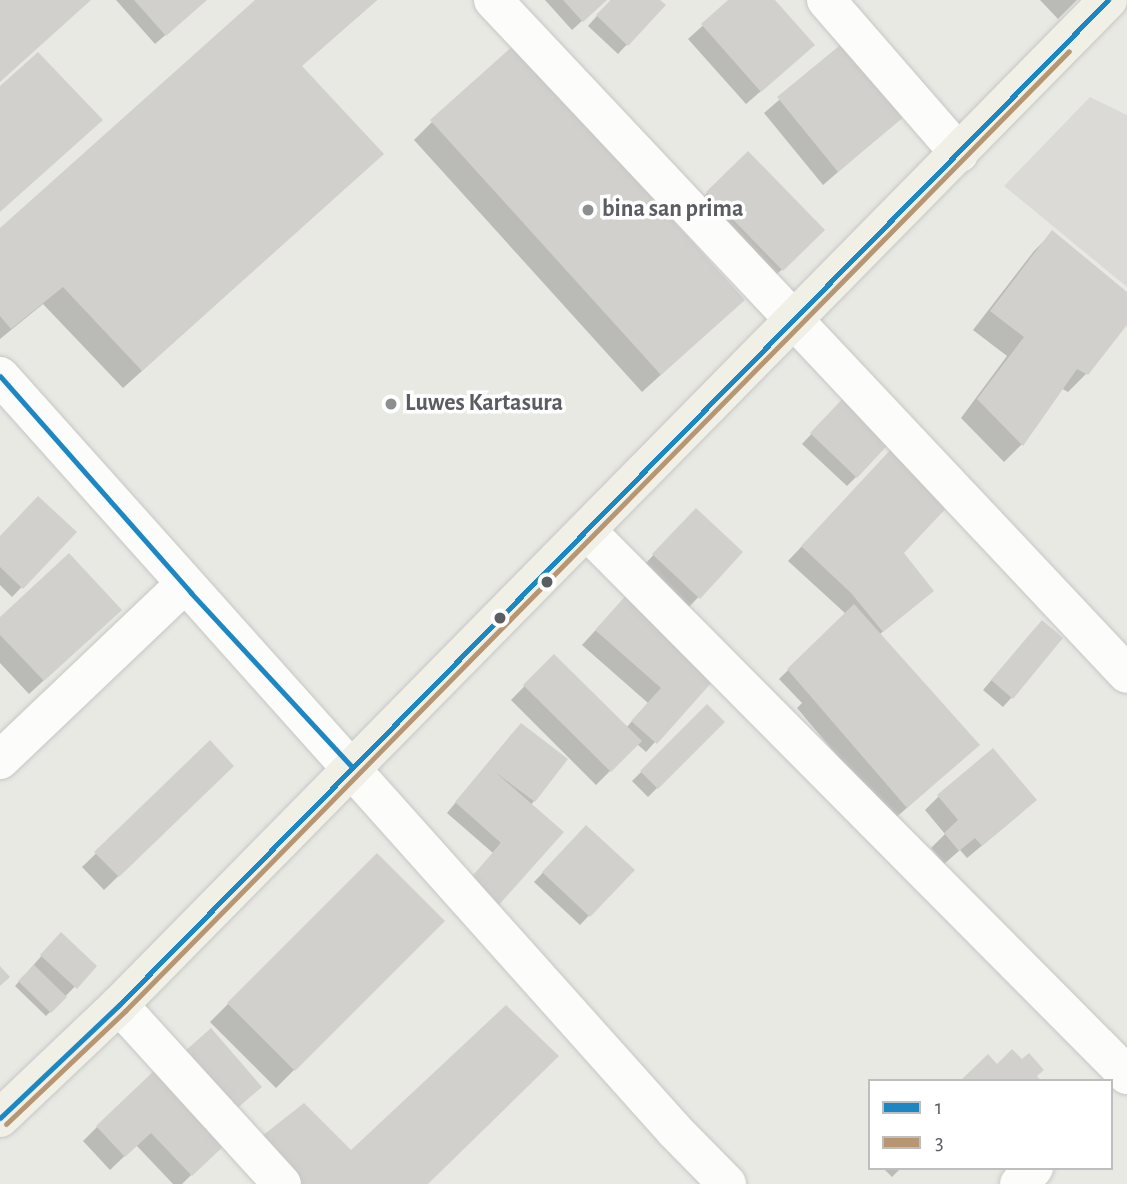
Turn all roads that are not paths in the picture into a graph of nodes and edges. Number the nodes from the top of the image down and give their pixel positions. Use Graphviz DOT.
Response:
graph roads {
  1 [pos="493,0"];
  2 [pos="826,0"];
  3 [pos="1086,22"];
  4 [pos="959,153"];
  5 [pos="793,321"];
  6 [pos="0,376"];
  7 [pos="587,531"];
  8 [pos="184,585"];
  9 [pos="1127,674"];
  10 [pos="0,760"];
  11 [pos="351,766"];
  12 [pos="119,1005"];
  13 [pos="1122,1076"];
  14 [pos="0,1118"];
  15 [pos="1032,1170"];
  16 [pos="282,1184"];
  17 [pos="727,1184"];
  18 [pos="1019,1184"];
  1 -- 5 [label="street"];
  2 -- 4 [label="street"];
  3 -- 4 [label="main road"];
  4 -- 5 [label="main road"];
  5 -- 7 [label="main road"];
  5 -- 9 [label="street"];
  6 -- 8 [label="street"];
  7 -- 11 [label="main road"];
  7 -- 13 [label="street"];
  8 -- 10 [label="street"];
  8 -- 11 [label="street"];
  11 -- 12 [label="main road"];
  11 -- 17 [label="street"];
  12 -- 14 [label="main road"];
  12 -- 16 [label="street"];
  15 -- 18 [label="street"];
}
